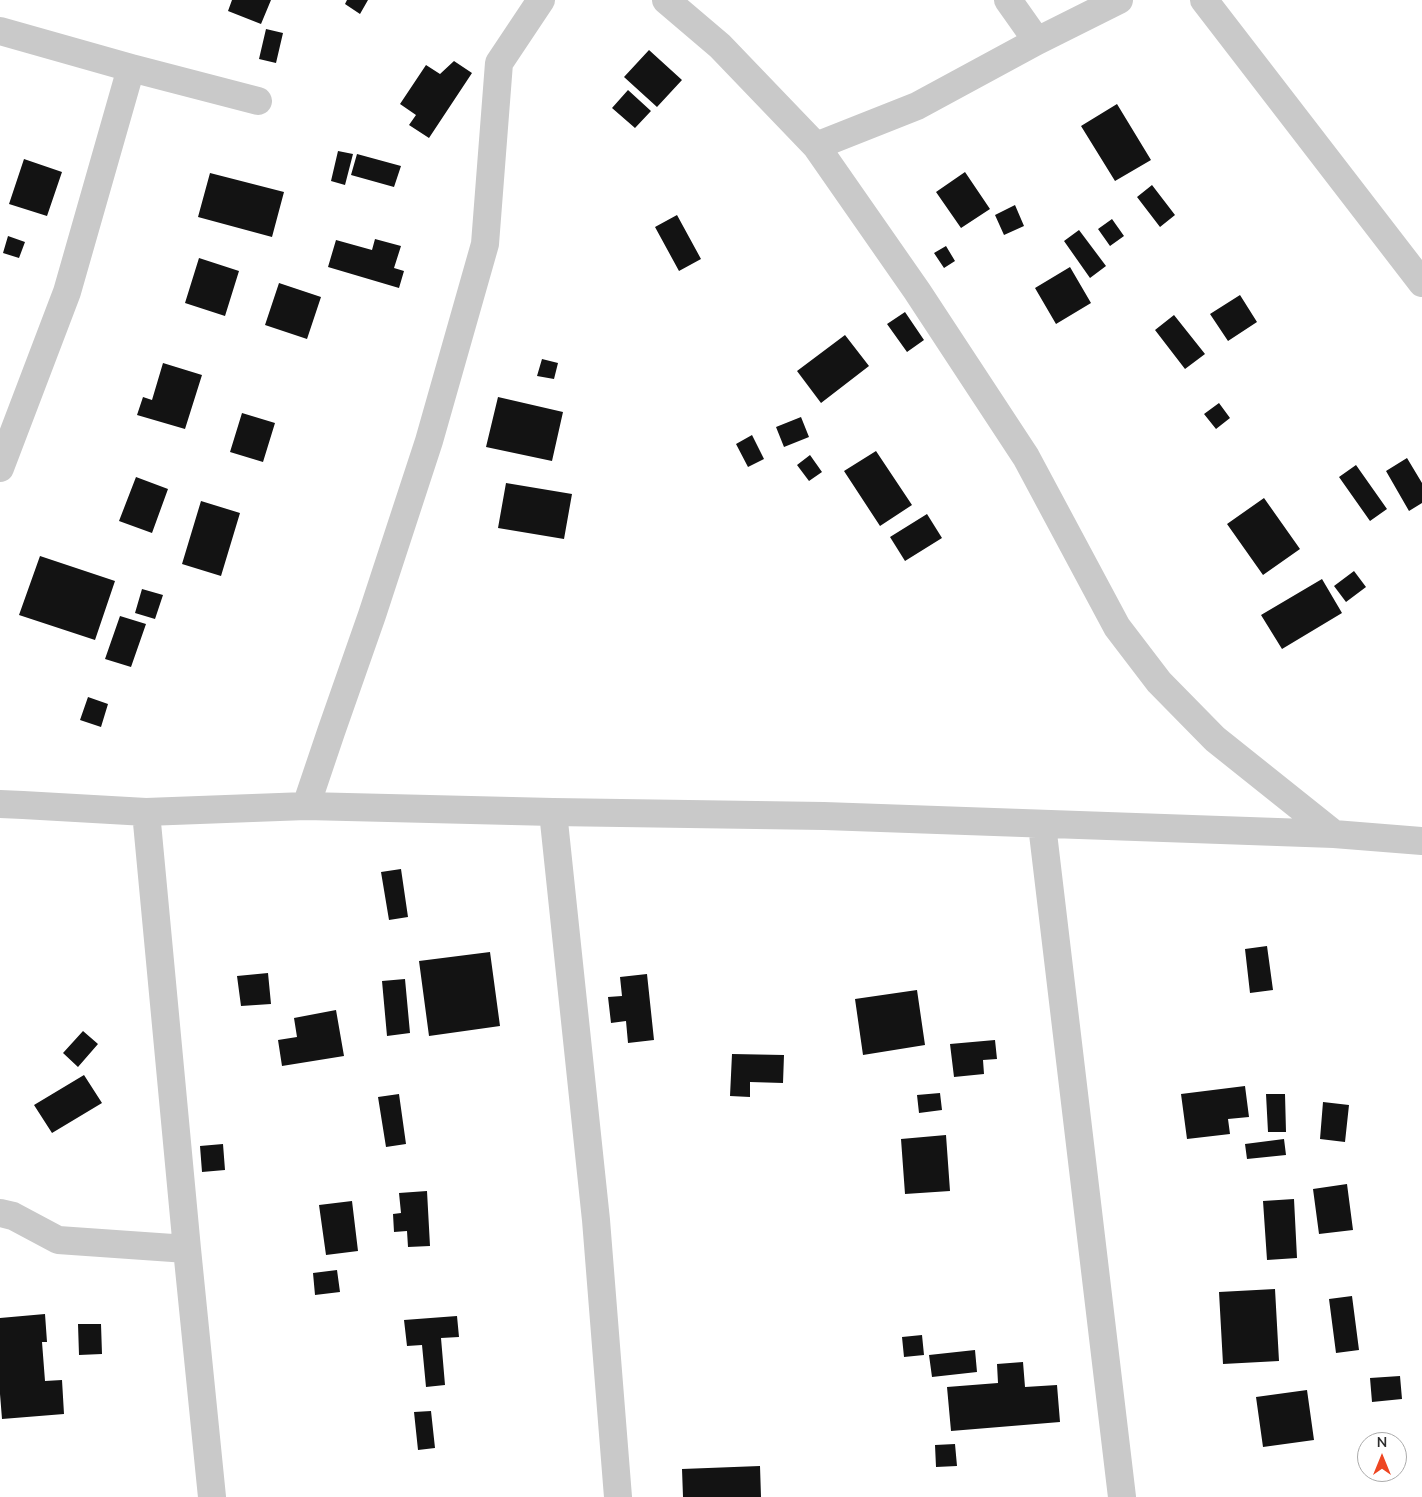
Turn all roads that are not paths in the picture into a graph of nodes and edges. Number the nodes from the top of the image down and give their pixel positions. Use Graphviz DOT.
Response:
graph roads {
  1 [pos="541,0"];
  2 [pos="666,0"];
  3 [pos="1008,0"];
  4 [pos="1118,0"];
  5 [pos="1204,0"];
  6 [pos="0,31"];
  7 [pos="1037,41"];
  8 [pos="131,68"];
  9 [pos="258,101"];
  10 [pos="816,146"];
  11 [pos="1422,283"];
  12 [pos="0,468"];
  13 [pos="0,804"];
  14 [pos="306,806"];
  15 [pos="146,812"];
  16 [pos="553,812"];
  17 [pos="1042,825"];
  18 [pos="1334,834"];
  19 [pos="1422,841"];
  20 [pos="0,1213"];
  21 [pos="187,1249"];
  22 [pos="212,1497"];
  23 [pos="618,1497"];
  24 [pos="1122,1497"];
  1 -- 14 [label="street"];
  2 -- 10 [label="street"];
  3 -- 7 [label="street"];
  4 -- 7 [label="street"];
  5 -- 11 [label="street"];
  6 -- 8 [label="street"];
  7 -- 10 [label="street"];
  8 -- 9 [label="street"];
  8 -- 12 [label="street"];
  10 -- 18 [label="street"];
  13 -- 15 [label="street"];
  14 -- 15 [label="street"];
  14 -- 16 [label="street"];
  15 -- 21 [label="street"];
  16 -- 17 [label="street"];
  16 -- 23 [label="street"];
  17 -- 18 [label="street"];
  17 -- 24 [label="street"];
  18 -- 19 [label="street"];
  20 -- 21 [label="street"];
  21 -- 22 [label="street"];
}
